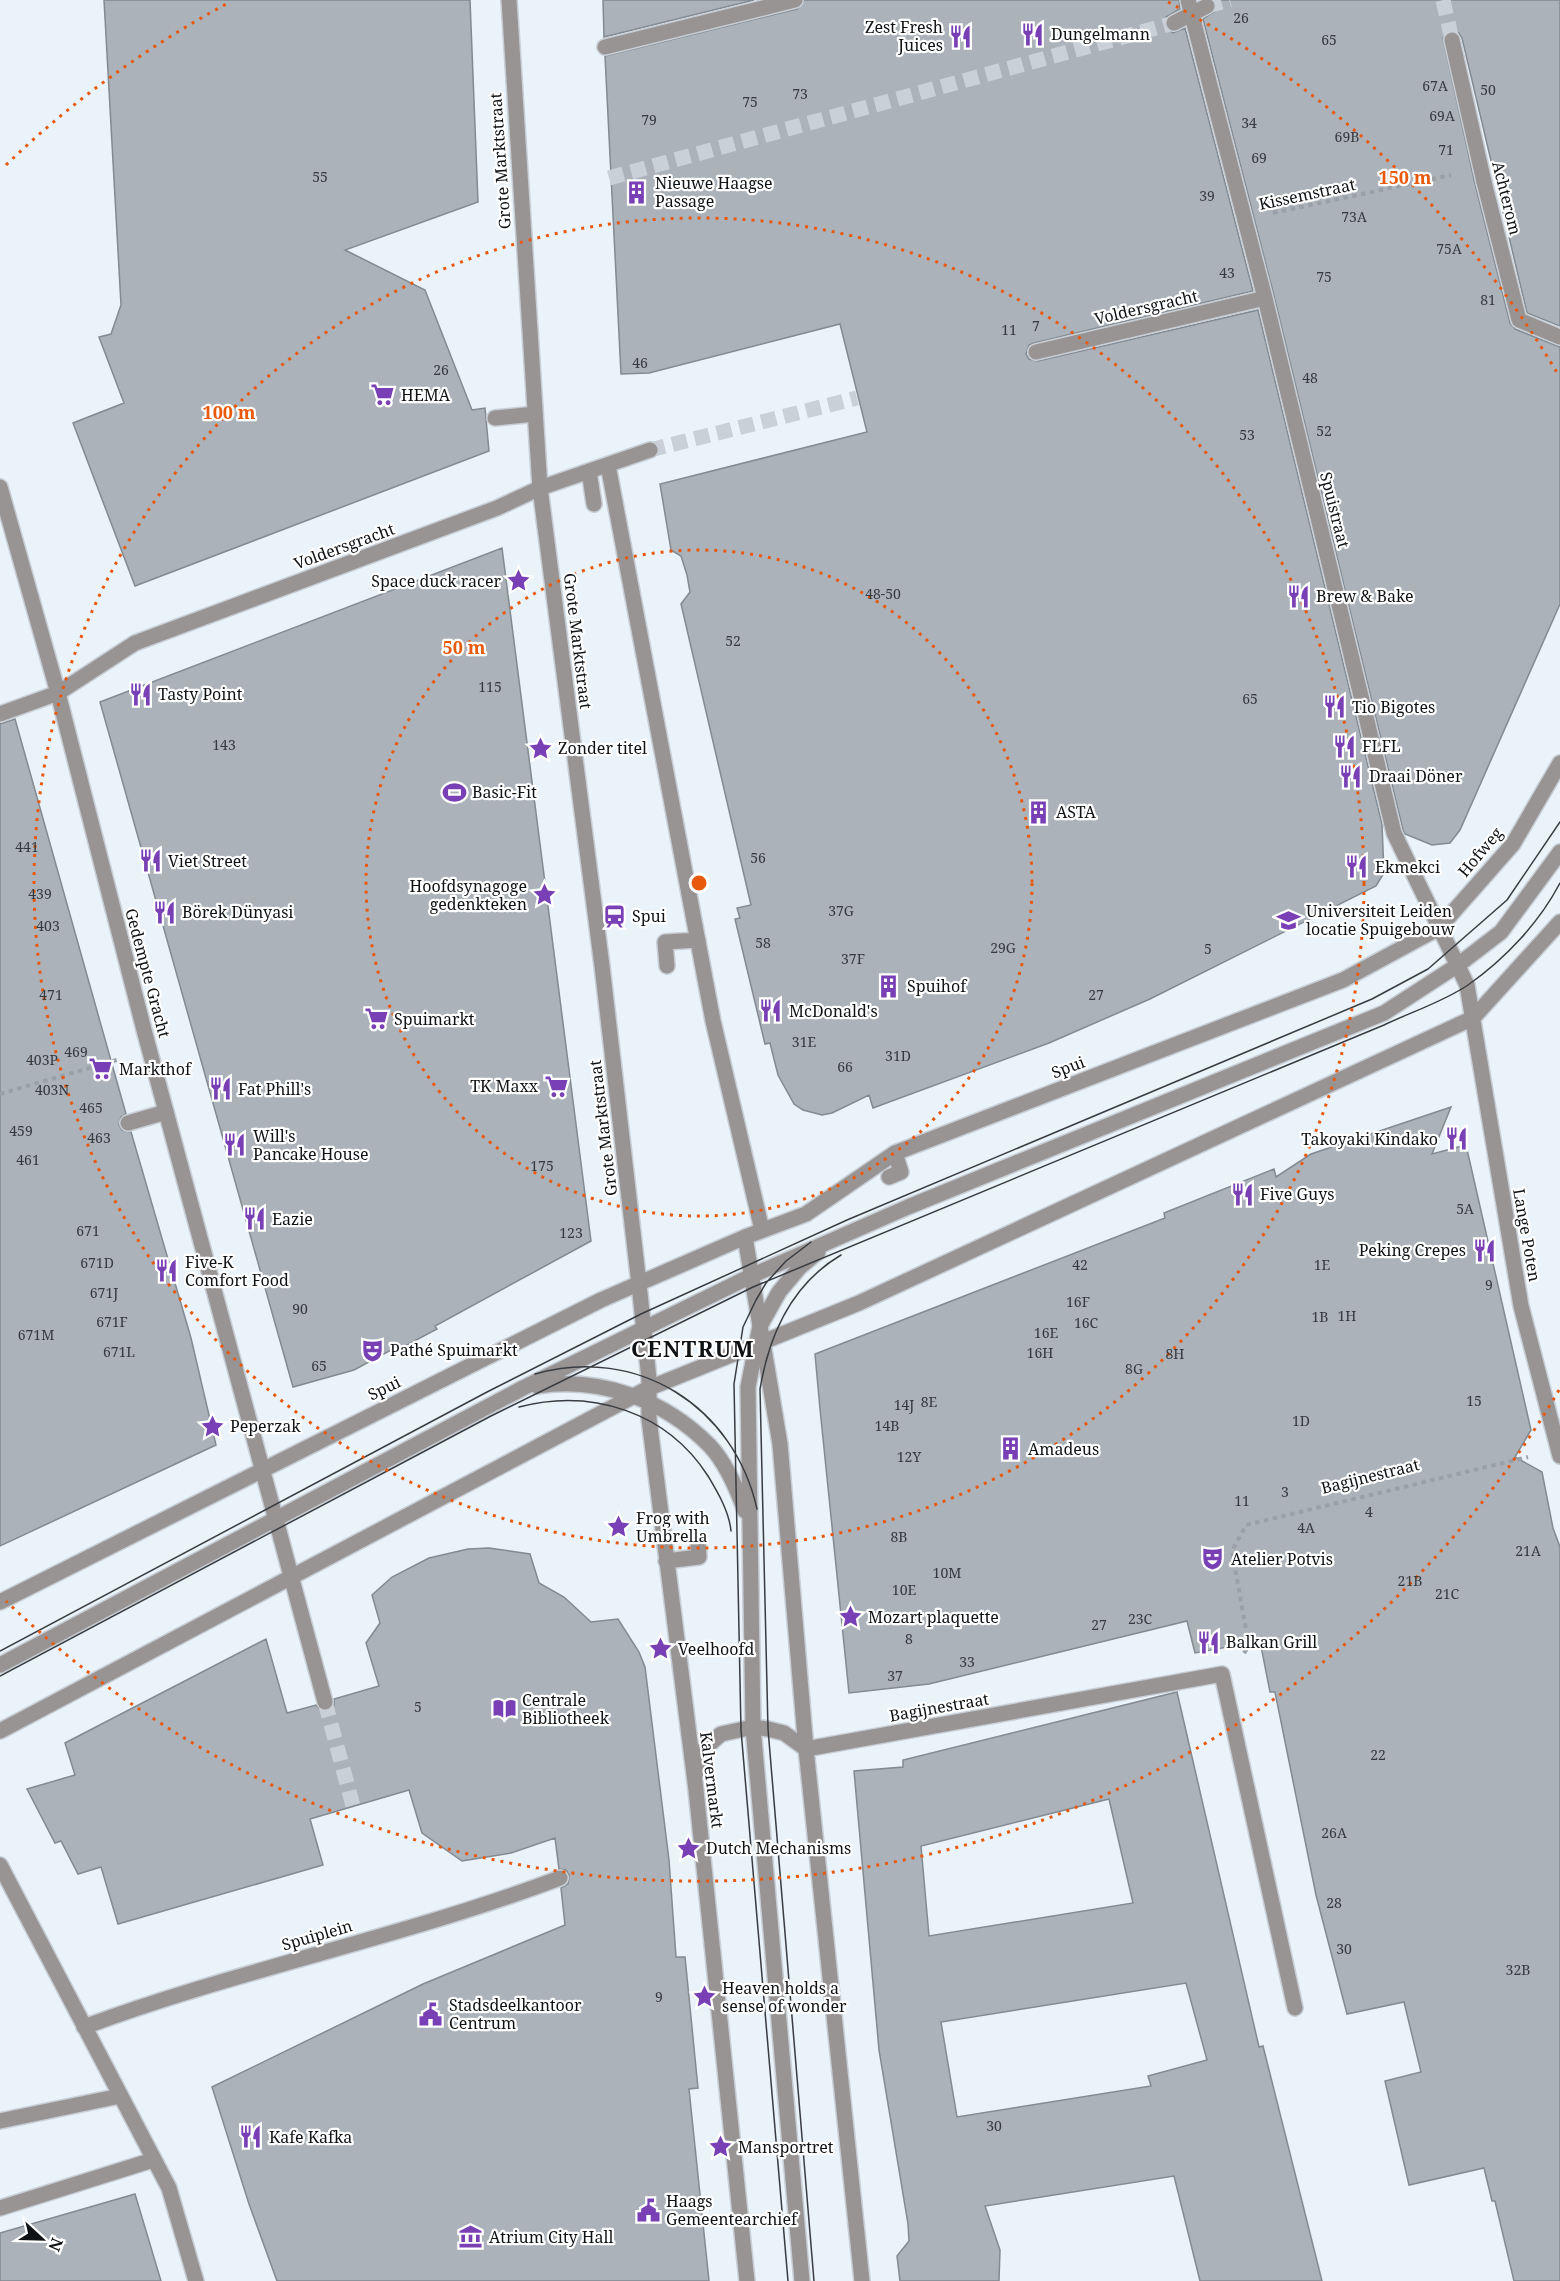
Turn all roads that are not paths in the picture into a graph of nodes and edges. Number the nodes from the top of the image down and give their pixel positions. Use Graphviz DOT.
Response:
graph roads {
  1 [pos="509,0"];
  2 [pos="795,0"];
  3 [pos="1207,6"];
  4 [pos="1189,7"];
  5 [pos="1174,23"];
  6 [pos="1452,40"];
  7 [pos="605,47"];
  8 [pos="1265,298"];
  9 [pos="1560,337"];
  10 [pos="1036,352"];
  11 [pos="535,414"];
  12 [pos="495,418"];
  13 [pos="650,450"];
  14 [pos="608,465"];
  15 [pos="589,471"];
  16 [pos="0,487"];
  17 [pos="540,488"];
  18 [pos="594,504"];
  19 [pos="58,693"];
  20 [pos="0,714"];
  21 [pos="1560,763"];
  22 [pos="1560,852"];
  23 [pos="1560,922"];
  24 [pos="1438,928"];
  25 [pos="698,940"];
  26 [pos="1458,965"];
  27 [pos="667,966"];
  28 [pos="1473,1018"];
  29 [pos="166,1112"];
  30 [pos="128,1123"];
  31 [pos="895,1154"];
  32 [pos="889,1177"];
  33 [pos="762,1230"];
  34 [pos="745,1237"];
  35 [pos="832,1241"];
  36 [pos="751,1276"];
  37 [pos="639,1284"];
  38 [pos="642,1329"];
  39 [pos="759,1337"];
  40 [pos="523,1388"];
  41 [pos="643,1395"];
  42 [pos="1559,1453"];
  43 [pos="263,1468"];
  44 [pos="276,1517"];
  45 [pos="749,1519"];
  46 [pos="698,1542"];
  47 [pos="666,1561"];
  48 [pos="291,1580"];
  49 [pos="0,1602"];
  50 [pos="0,1665"];
  51 [pos="325,1702"];
  52 [pos="753,1727"];
  53 [pos="0,1731"];
  54 [pos="806,1749"];
  55 [pos="694,1778"];
  56 [pos="0,1865"];
  57 [pos="560,1878"];
  58 [pos="1295,2008"];
  59 [pos="84,2027"];
  60 [pos="120,2096"];
  61 [pos="0,2121"];
  62 [pos="153,2160"];
  63 [pos="0,2208"];
  64 [pos="196,2281"];
  65 [pos="747,2281"];
  66 [pos="802,2281"];
  67 [pos="862,2281"];
  1 -- 11 [label="street, Grote Marktstraat"];
  2 -- 7 [label="street"];
  3 -- 4 [label="street"];
  4 -- 5 [label="street"];
  4 -- 8 [label="street, Spuistraat"];
  6 -- 9 [label="street, Achterom"];
  8 -- 10 [label="street, Voldersgracht"];
  8 -- 24 [label="street, Spuistraat"];
  11 -- 12 [label="street"];
  11 -- 17 [label="street, Grote Marktstraat"];
  13 -- 14 [label="street, Voldersgracht"];
  14 -- 15 [label="street, Voldersgracht"];
  14 -- 25 [label="street"];
  15 -- 17 [label="street, Voldersgracht"];
  15 -- 18 [label="street"];
  16 -- 19 [label="street, Gedempte Gracht"];
  17 -- 19 [label="street, Voldersgracht"];
  17 -- 37 [label="street, Grote Marktstraat"];
  19 -- 20 [label="street, Voldersgracht"];
  19 -- 29 [label="street, Gedempte Gracht"];
  21 -- 24 [label="street, Hofweg"];
  22 -- 26 [label="street"];
  23 -- 28 [label="street"];
  24 -- 26 [label="street, Spuistraat"];
  24 -- 31 [label="street, Spui"];
  25 -- 27 [label="street"];
  25 -- 33 [label="street"];
  26 -- 28 [label="street, Spuistraat"];
  26 -- 35 [label="street"];
  28 -- 39 [label="street"];
  28 -- 42 [label="street, Lange Poten"];
  29 -- 30 [label="street"];
  29 -- 43 [label="street, Gedempte Gracht"];
  31 -- 32 [label="street"];
  31 -- 33 [label="street, Spui"];
  33 -- 34 [label="street, Spui"];
  34 -- 36 [label="street"];
  34 -- 37 [label="street, Spui"];
  35 -- 36 [label="street"];
  35 -- 39 [label="street"];
  36 -- 38 [label="street"];
  36 -- 39 [label="street"];
  37 -- 38 [label="street, Kalvermarkt"];
  37 -- 43 [label="street, Spui"];
  38 -- 40 [label="street"];
  38 -- 41 [label="street, Kalvermarkt"];
  39 -- 41 [label="street"];
  39 -- 45 [label="street"];
  39 -- 54 [label="street"];
  40 -- 41 [label="street"];
  40 -- 44 [label="street"];
  41 -- 45 [label="street"];
  41 -- 47 [label="street, Kalvermarkt"];
  41 -- 48 [label="street"];
  43 -- 44 [label="street"];
  43 -- 49 [label="street, Spui"];
  44 -- 48 [label="street"];
  44 -- 50 [label="street"];
  45 -- 52 [label="street"];
  46 -- 47 [label="street"];
  47 -- 55 [label="street, Kalvermarkt"];
  48 -- 51 [label="street"];
  48 -- 53 [label="street"];
  52 -- 54 [label="street"];
  52 -- 55 [label="street"];
  52 -- 66 [label="street"];
  54 -- 58 [label="street, Bagijnestraat"];
  54 -- 67 [label="street"];
  55 -- 65 [label="street, Kalvermarkt"];
  56 -- 59 [label="street"];
  57 -- 59 [label="street, Spuiplein"];
  59 -- 60 [label="street"];
  60 -- 61 [label="street"];
  60 -- 62 [label="street"];
  62 -- 63 [label="street"];
  62 -- 64 [label="street"];
}
